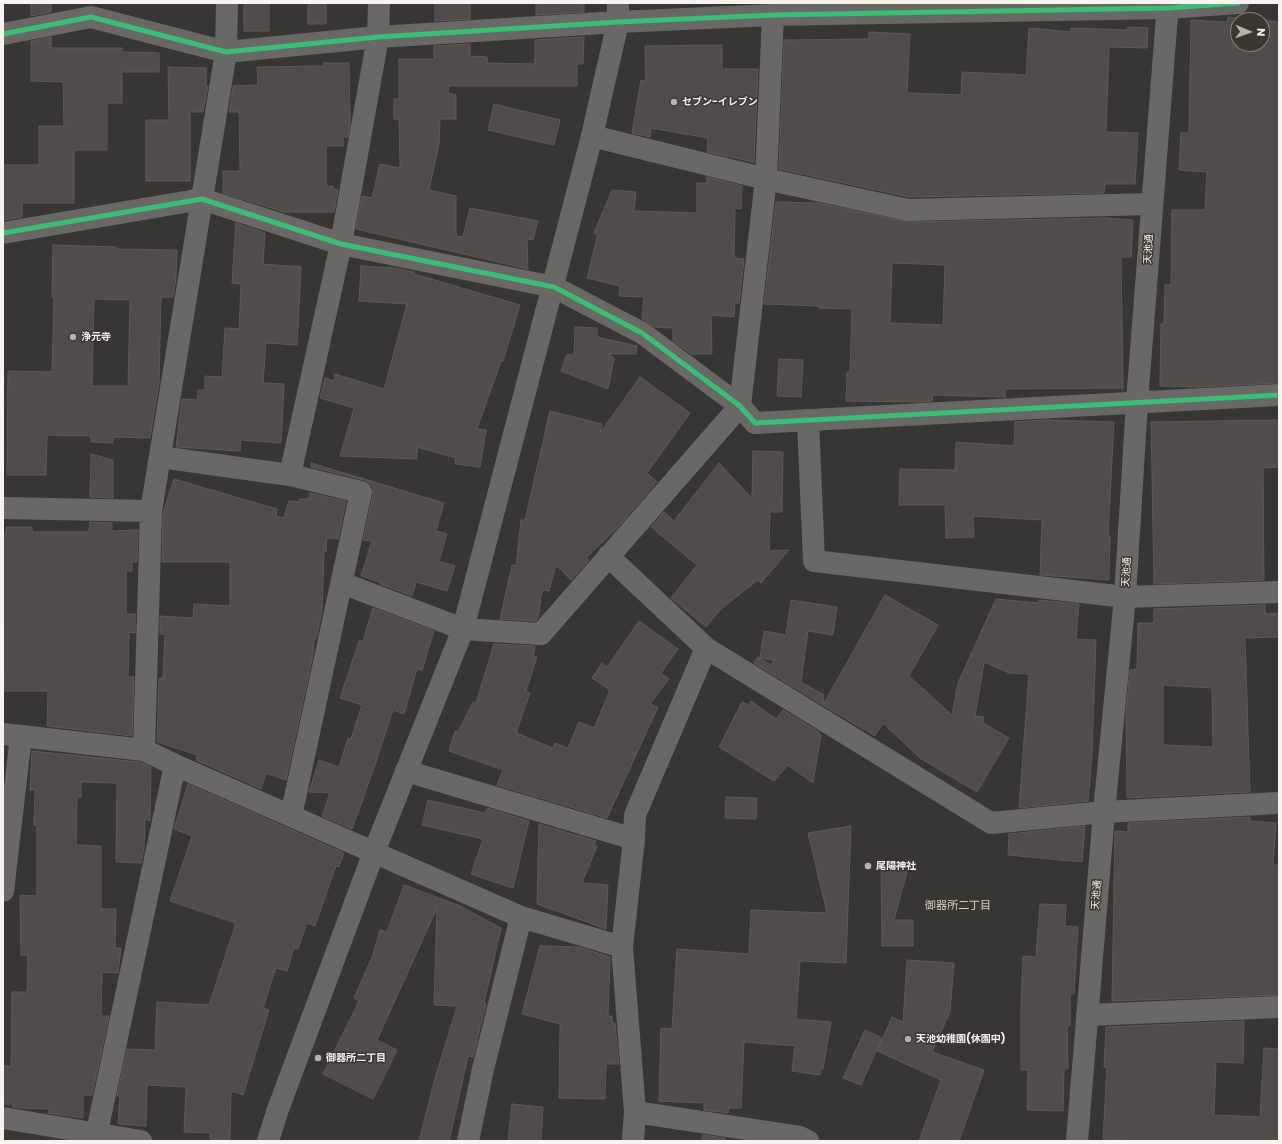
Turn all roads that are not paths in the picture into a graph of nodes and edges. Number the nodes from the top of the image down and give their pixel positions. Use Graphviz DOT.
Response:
graph roads {
  1 [pos="227,3"];
  2 [pos="379,3"];
  3 [pos="1238,3"];
  4 [pos="1168,6"];
  5 [pos="896,8"];
  6 [pos="620,9"];
  7 [pos="773,15"];
  8 [pos="3,34"];
  9 [pos="378,37"];
  10 [pos="226,52"];
  11 [pos="592,136"];
  12 [pos="766,179"];
  13 [pos="202,199"];
  14 [pos="1152,204"];
  15 [pos="3,233"];
  16 [pos="341,244"];
  17 [pos="554,287"];
  18 [pos="1279,395"];
  19 [pos="1137,402"];
  20 [pos="740,406"];
  21 [pos="808,420"];
  22 [pos="160,457"];
  23 [pos="290,475"];
  24 [pos="3,508"];
  25 [pos="151,511"];
  26 [pos="608,556"];
  27 [pos="342,583"];
  28 [pos="1279,592"];
  29 [pos="1125,597"];
  30 [pos="463,629"];
  31 [pos="706,648"];
  32 [pos="12,735"];
  33 [pos="144,750"];
  34 [pos="175,765"];
  35 [pos="406,771"];
  36 [pos="1279,803"];
  37 [pos="1104,812"];
  38 [pos="291,816"];
  39 [pos="634,839"];
  40 [pos="374,852"];
  41 [pos="3,891"];
  42 [pos="520,917"];
  43 [pos="622,947"];
  44 [pos="1279,1007"];
  45 [pos="1087,1015"];
  46 [pos="636,1112"];
  47 [pos="3,1118"];
  48 [pos="96,1137"];
  49 [pos="141,1141"];
  50 [pos="268,1141"];
  51 [pos="468,1141"];
  52 [pos="633,1141"];
  53 [pos="808,1141"];
  54 [pos="1077,1141"];
  1 -- 10 [label="street"];
  2 -- 9 [label="street"];
  3 -- 4 [label="street"];
  4 -- 5 [label="street"];
  4 -- 14 [label="street, 天池通"];
  5 -- 7 [label="street"];
  6 -- 7 [label="street"];
  6 -- 9 [label="street"];
  6 -- 11 [label="street"];
  7 -- 12 [label="street"];
  8 -- 10 [label="street"];
  9 -- 10 [label="street"];
  9 -- 16 [label="street"];
  10 -- 13 [label="street"];
  11 -- 12 [label="street"];
  11 -- 17 [label="street"];
  12 -- 14 [label="street"];
  12 -- 20 [label="street"];
  13 -- 15 [label="street"];
  13 -- 16 [label="street"];
  13 -- 22 [label="street"];
  14 -- 19 [label="street, 天池通"];
  16 -- 17 [label="street"];
  16 -- 23 [label="street"];
  17 -- 20 [label="street"];
  17 -- 30 [label="street"];
  18 -- 19 [label="street"];
  19 -- 21 [label="street"];
  19 -- 29 [label="street, 天池通"];
  20 -- 21 [label="street"];
  20 -- 26 [label="street"];
  21 -- 29 [label="street"];
  22 -- 23 [label="street"];
  22 -- 25 [label="street"];
  23 -- 27 [label="street"];
  24 -- 25 [label="street"];
  25 -- 33 [label="street"];
  26 -- 30 [label="street"];
  26 -- 31 [label="street"];
  27 -- 30 [label="street"];
  27 -- 38 [label="street"];
  28 -- 29 [label="street"];
  29 -- 37 [label="street, 天池通"];
  30 -- 35 [label="street"];
  31 -- 37 [label="street"];
  31 -- 39 [label="street"];
  32 -- 33 [label="street"];
  32 -- 41 [label="street"];
  33 -- 34 [label="street"];
  34 -- 38 [label="street"];
  34 -- 48 [label="street"];
  35 -- 39 [label="street"];
  35 -- 40 [label="street"];
  36 -- 37 [label="street"];
  37 -- 45 [label="street, 天池通"];
  38 -- 40 [label="street"];
  39 -- 43 [label="street"];
  40 -- 42 [label="street"];
  40 -- 50 [label="street"];
  42 -- 43 [label="street"];
  42 -- 51 [label="street"];
  43 -- 46 [label="street"];
  44 -- 45 [label="street"];
  45 -- 54 [label="street, 天池通"];
  46 -- 52 [label="street"];
  46 -- 53 [label="street"];
  47 -- 48 [label="street"];
  48 -- 49 [label="street"];
}
